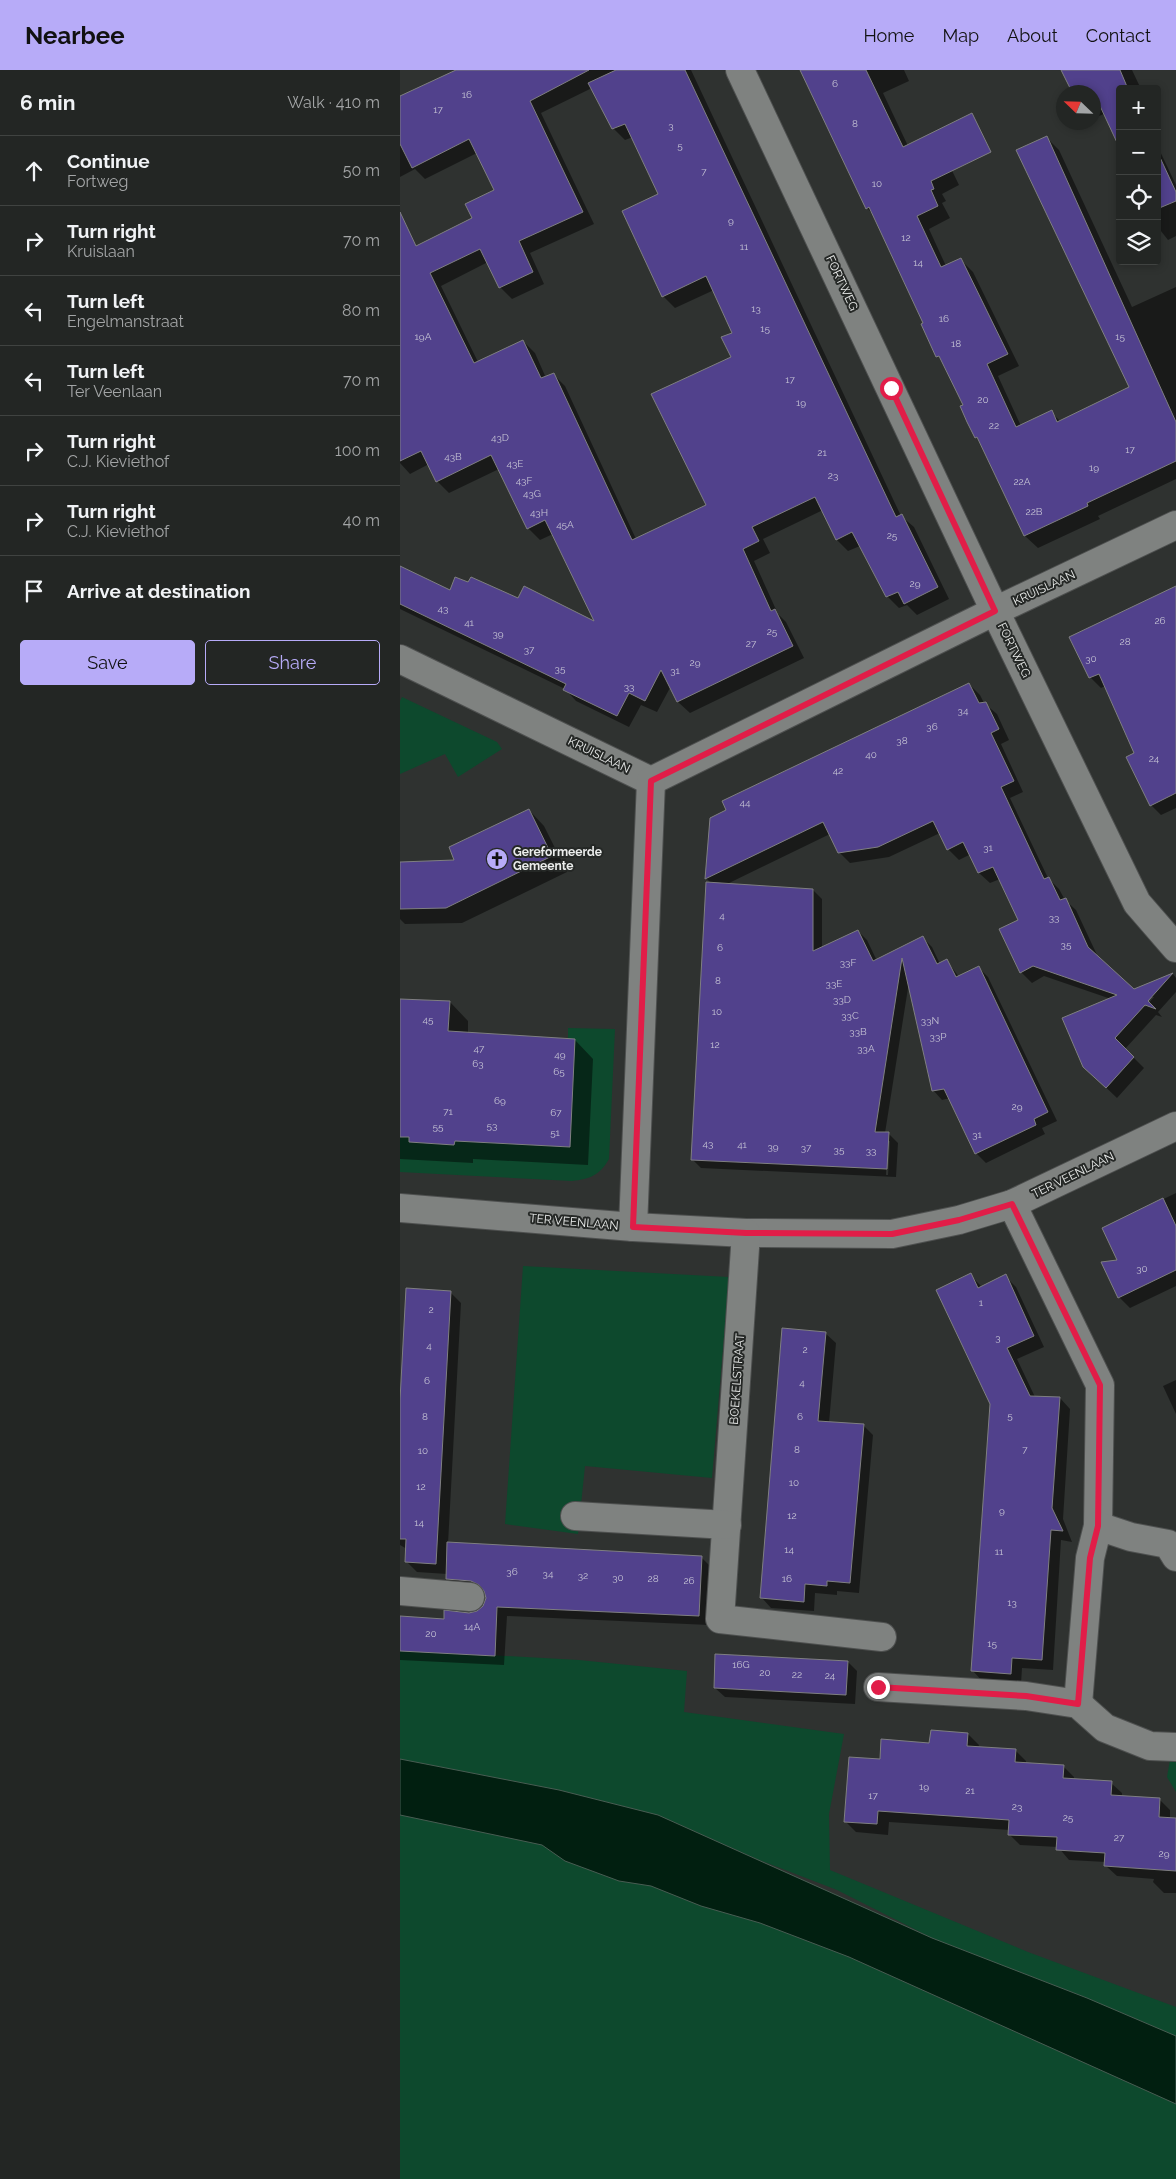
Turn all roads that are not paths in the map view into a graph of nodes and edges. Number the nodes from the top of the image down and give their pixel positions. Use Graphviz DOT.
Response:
graph roads {
  1 [pos="740,70"];
  2 [pos="1176,525"];
  3 [pos="995,611"];
  4 [pos="400,658"];
  5 [pos="651,781"];
  6 [pos="1176,948"];
  7 [pos="1176,1126"];
  8 [pos="1012,1204"];
  9 [pos="400,1208"];
  10 [pos="633,1227"];
  11 [pos="746,1233"];
  12 [pos="576,1516"];
  13 [pos="727,1525"];
  14 [pos="1098,1526"];
  15 [pos="1176,1557"];
  16 [pos="400,1591"];
  17 [pos="470,1597"];
  18 [pos="882,1637"];
  19 [pos="878,1687"];
  20 [pos="1078,1704"];
  21 [pos="1176,1747"];
  1 -- 3 [label="street, FORTWEG"];
  2 -- 3 [label="street, KRUISLAAN"];
  3 -- 5 [label="street, KRUISLAAN"];
  3 -- 6 [label="street, FORTWEG"];
  4 -- 5 [label="street, KRUISLAAN"];
  5 -- 10 [label="street"];
  7 -- 8 [label="street, TER VEENLAAN"];
  8 -- 11 [label="street, TER VEENLAAN"];
  8 -- 14 [label="street"];
  9 -- 10 [label="street, TER VEENLAAN"];
  10 -- 11 [label="street, TER VEENLAAN"];
  11 -- 13 [label="street, BOEKELSTRAAT"];
  12 -- 13 [label="street"];
  13 -- 18 [label="street, BOEKELSTRAAT"];
  14 -- 15 [label="street"];
  14 -- 20 [label="street"];
  16 -- 17 [label="street"];
  19 -- 20 [label="street"];
  20 -- 21 [label="street"];
}
